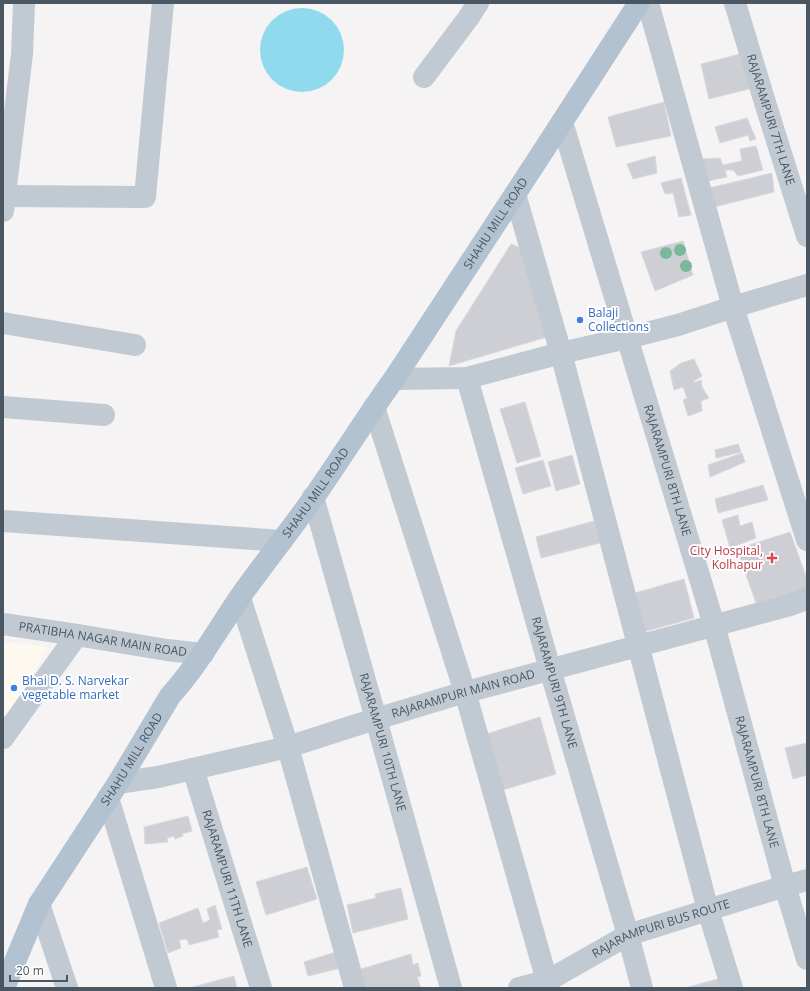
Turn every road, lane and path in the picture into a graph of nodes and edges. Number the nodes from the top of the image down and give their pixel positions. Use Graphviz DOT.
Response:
graph roads {
  1 [pos="24,3"];
  2 [pos="163,3"];
  3 [pos="478,3"];
  4 [pos="639,3"];
  5 [pos="648,3"];
  6 [pos="735,3"];
  7 [pos="424,77"];
  8 [pos="10,100"];
  9 [pos="562,122"];
  10 [pos="515,194"];
  11 [pos="4,201"];
  12 [pos="807,236"];
  13 [pos="807,285"];
  14 [pos="733,307"];
  15 [pos="3,323"];
  16 [pos="627,338"];
  17 [pos="135,346"];
  18 [pos="561,353"];
  19 [pos="467,378"];
  20 [pos="394,379"];
  21 [pos="3,407"];
  22 [pos="374,407"];
  23 [pos="104,415"];
  24 [pos="313,498"];
  25 [pos="3,521"];
  26 [pos="282,540"];
  27 [pos="807,540"];
  28 [pos="240,598"];
  29 [pos="807,599"];
  30 [pos="3,624"];
  31 [pos="714,625"];
  32 [pos="77,635"];
  33 [pos="638,646"];
  34 [pos="203,654"];
  35 [pos="550,669"];
  36 [pos="465,692"];
  37 [pos="376,719"];
  38 [pos="3,738"];
  39 [pos="288,747"];
  40 [pos="194,769"];
  41 [pos="113,791"];
  42 [pos="807,880"];
  43 [pos="785,886"];
  44 [pos="39,904"];
  45 [pos="708,910"];
  46 [pos="628,935"];
  47 [pos="807,960"];
  48 [pos="548,985"];
  49 [pos="4,988"];
  50 [pos="67,988"];
  51 [pos="166,988"];
  52 [pos="261,988"];
  53 [pos="355,988"];
  54 [pos="451,988"];
  55 [pos="519,988"];
  56 [pos="642,988"];
  57 [pos="732,988"];
  1 -- 8 [label="street"];
  2 -- 11 [label="street"];
  3 -- 7 [label="street"];
  4 -- 9 [label="main road, SHAHU MILL ROAD"];
  5 -- 14 [label="street"];
  6 -- 12 [label="street, RAJARAMPURI 7TH LANE"];
  8 -- 11 [label="street"];
  9 -- 10 [label="main road, SHAHU MILL ROAD"];
  9 -- 16 [label="street, RAJARAMPURI 8TH LANE"];
  10 -- 18 [label="street"];
  10 -- 20 [label="main road, SHAHU MILL ROAD"];
  13 -- 14 [label="street"];
  14 -- 16 [label="street"];
  14 -- 27 [label="street"];
  15 -- 17 [label="street"];
  16 -- 18 [label="street"];
  16 -- 31 [label="street, RAJARAMPURI 8TH LANE"];
  18 -- 19 [label="street"];
  18 -- 33 [label="street"];
  19 -- 20 [label="street"];
  19 -- 35 [label="street, RAJARAMPURI 9TH LANE"];
  20 -- 22 [label="main road, SHAHU MILL ROAD"];
  21 -- 23 [label="street"];
  22 -- 24 [label="main road, SHAHU MILL ROAD"];
  22 -- 36 [label="street"];
  24 -- 26 [label="main road, SHAHU MILL ROAD"];
  24 -- 37 [label="street, RAJARAMPURI 10TH LANE"];
  25 -- 26 [label="street"];
  26 -- 28 [label="main road, SHAHU MILL ROAD"];
  28 -- 34 [label="main road, SHAHU MILL ROAD"];
  28 -- 39 [label="street"];
  29 -- 31 [label="street, RAJARAMPURI MAIN ROAD"];
  30 -- 32 [label="street, PRATIBHA NAGAR MAIN ROAD"];
  31 -- 33 [label="street, RAJARAMPURI MAIN ROAD"];
  31 -- 43 [label="street, RAJARAMPURI 8TH LANE"];
  32 -- 34 [label="street, PRATIBHA NAGAR MAIN ROAD"];
  32 -- 38 [label="street"];
  33 -- 35 [label="street, RAJARAMPURI MAIN ROAD"];
  33 -- 45 [label="street"];
  34 -- 41 [label="main road, SHAHU MILL ROAD"];
  35 -- 36 [label="street, RAJARAMPURI MAIN ROAD"];
  35 -- 46 [label="street, RAJARAMPURI 9TH LANE"];
  36 -- 37 [label="street, RAJARAMPURI MAIN ROAD"];
  36 -- 48 [label="street"];
  37 -- 39 [label="street, RAJARAMPURI MAIN ROAD"];
  37 -- 54 [label="street, RAJARAMPURI 10TH LANE"];
  39 -- 40 [label="street, RAJARAMPURI MAIN ROAD"];
  39 -- 53 [label="street"];
  40 -- 41 [label="street, RAJARAMPURI MAIN ROAD"];
  40 -- 52 [label="street, RAJARAMPURI 11TH LANE"];
  41 -- 44 [label="main road, SHAHU MILL ROAD"];
  41 -- 51 [label="street"];
  42 -- 43 [label="street, RAJARAMPURI BUS ROUTE"];
  43 -- 45 [label="street, RAJARAMPURI BUS ROUTE"];
  43 -- 47 [label="street, RAJARAMPURI 8TH LANE"];
  44 -- 49 [label="main road, SHAHU MILL ROAD"];
  44 -- 50 [label="street"];
  45 -- 46 [label="street, RAJARAMPURI BUS ROUTE"];
  45 -- 57 [label="street"];
  46 -- 48 [label="street, RAJARAMPURI BUS ROUTE"];
  46 -- 56 [label="street, RAJARAMPURI 9TH LANE"];
  48 -- 55 [label="street, RAJARAMPURI BUS ROUTE"];
}
